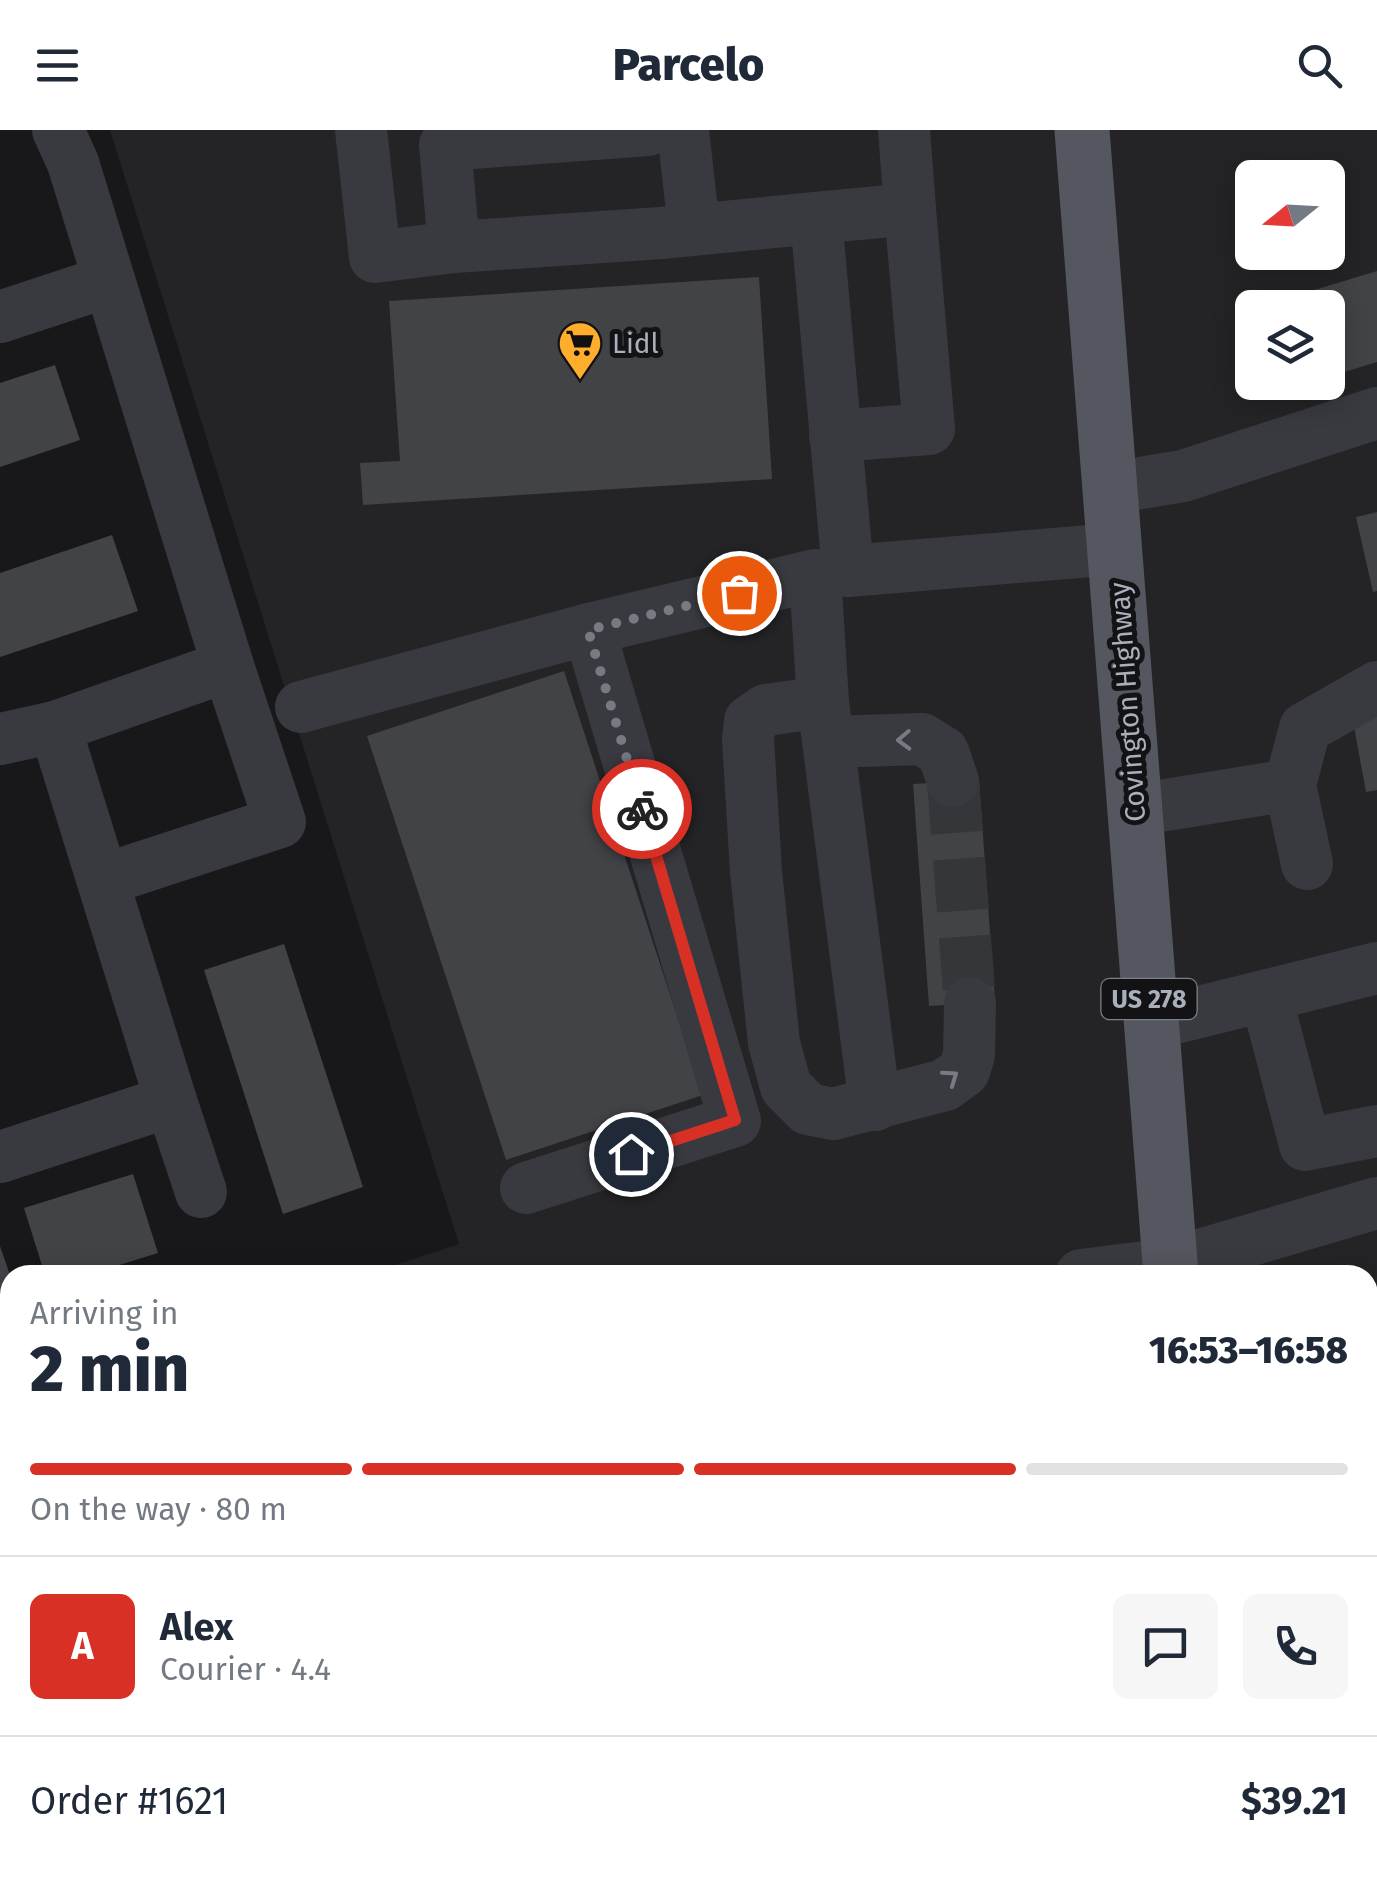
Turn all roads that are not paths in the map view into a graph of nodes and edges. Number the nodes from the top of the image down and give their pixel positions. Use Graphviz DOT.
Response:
graph roads {
  1 [pos="58,130"];
  2 [pos="361,130"];
  3 [pos="648,130"];
  4 [pos="683,130"];
  5 [pos="904,130"];
  6 [pos="1082,130"];
  7 [pos="444,138"];
  8 [pos="910,209"];
  9 [pos="816,218"];
  10 [pos="694,229"];
  11 [pos="454,247"];
  12 [pos="109,281"];
  13 [pos="0,317"];
  14 [pos="1377,412"];
  15 [pos="834,436"];
  16 [pos="1111,488"];
  17 [pos="1116,549"];
  18 [pos="588,630"];
  19 [pos="228,666"];
  20 [pos="1377,687"];
  21 [pos="302,707"];
  22 [pos="826,722"];
  23 [pos="56,727"];
  24 [pos="0,739"];
  25 [pos="953,782"];
  26 [pos="1290,785"];
  27 [pos="1135,810"];
  28 [pos="1307,864"];
  29 [pos="103,880"];
  30 [pos="1377,968"];
  31 [pos="1266,996"];
  32 [pos="970,1004"];
  33 [pos="1151,1024"];
  34 [pos="172,1101"];
  35 [pos="875,1105"];
  36 [pos="1377,1131"];
  37 [pos="0,1157"];
  38 [pos="526,1188"];
  39 [pos="202,1192"];
  40 [pos="1377,1203"];
  41 [pos="1170,1265"];
  42 [pos="1185,1265"];
  1 -- 12 [label="street"];
  2 -- 11 [label="street"];
  3 -- 7 [label="street"];
  4 -- 10 [label="street"];
  5 -- 8 [label="street"];
  6 -- 16 [label="main road, Covington Highway / US 278"];
  7 -- 11 [label="street"];
  8 -- 9 [label="street"];
  8 -- 15 [label="street"];
  9 -- 10 [label="street"];
  9 -- 15 [label="street"];
  10 -- 11 [label="street"];
  12 -- 13 [label="street"];
  12 -- 19 [label="street"];
  14 -- 16 [label="street"];
  15 -- 17 [label="street"];
  16 -- 17 [label="main road, Covington Highway / US 278"];
  17 -- 27 [label="main road, Covington Highway / US 278"];
  18 -- 21 [label="street"];
  18 -- 22 [label="street"];
  18 -- 38 [label="street"];
  19 -- 23 [label="street"];
  19 -- 29 [label="street"];
  20 -- 26 [label="street"];
  25 -- 22 [label="street, one-way"];
  22 -- 35 [label="street"];
  22 -- 35 [label="street"];
  23 -- 24 [label="street"];
  23 -- 29 [label="street"];
  26 -- 27 [label="street"];
  26 -- 28 [label="street"];
  27 -- 33 [label="main road, Covington Highway / US 278"];
  29 -- 34 [label="street"];
  30 -- 31 [label="street"];
  31 -- 33 [label="street"];
  31 -- 36 [label="street"];
  35 -- 32 [label="street, one-way"];
  33 -- 41 [label="main road, Covington Highway / US 278"];
  34 -- 37 [label="street"];
  34 -- 39 [label="street"];
  40 -- 42 [label="street"];
}
